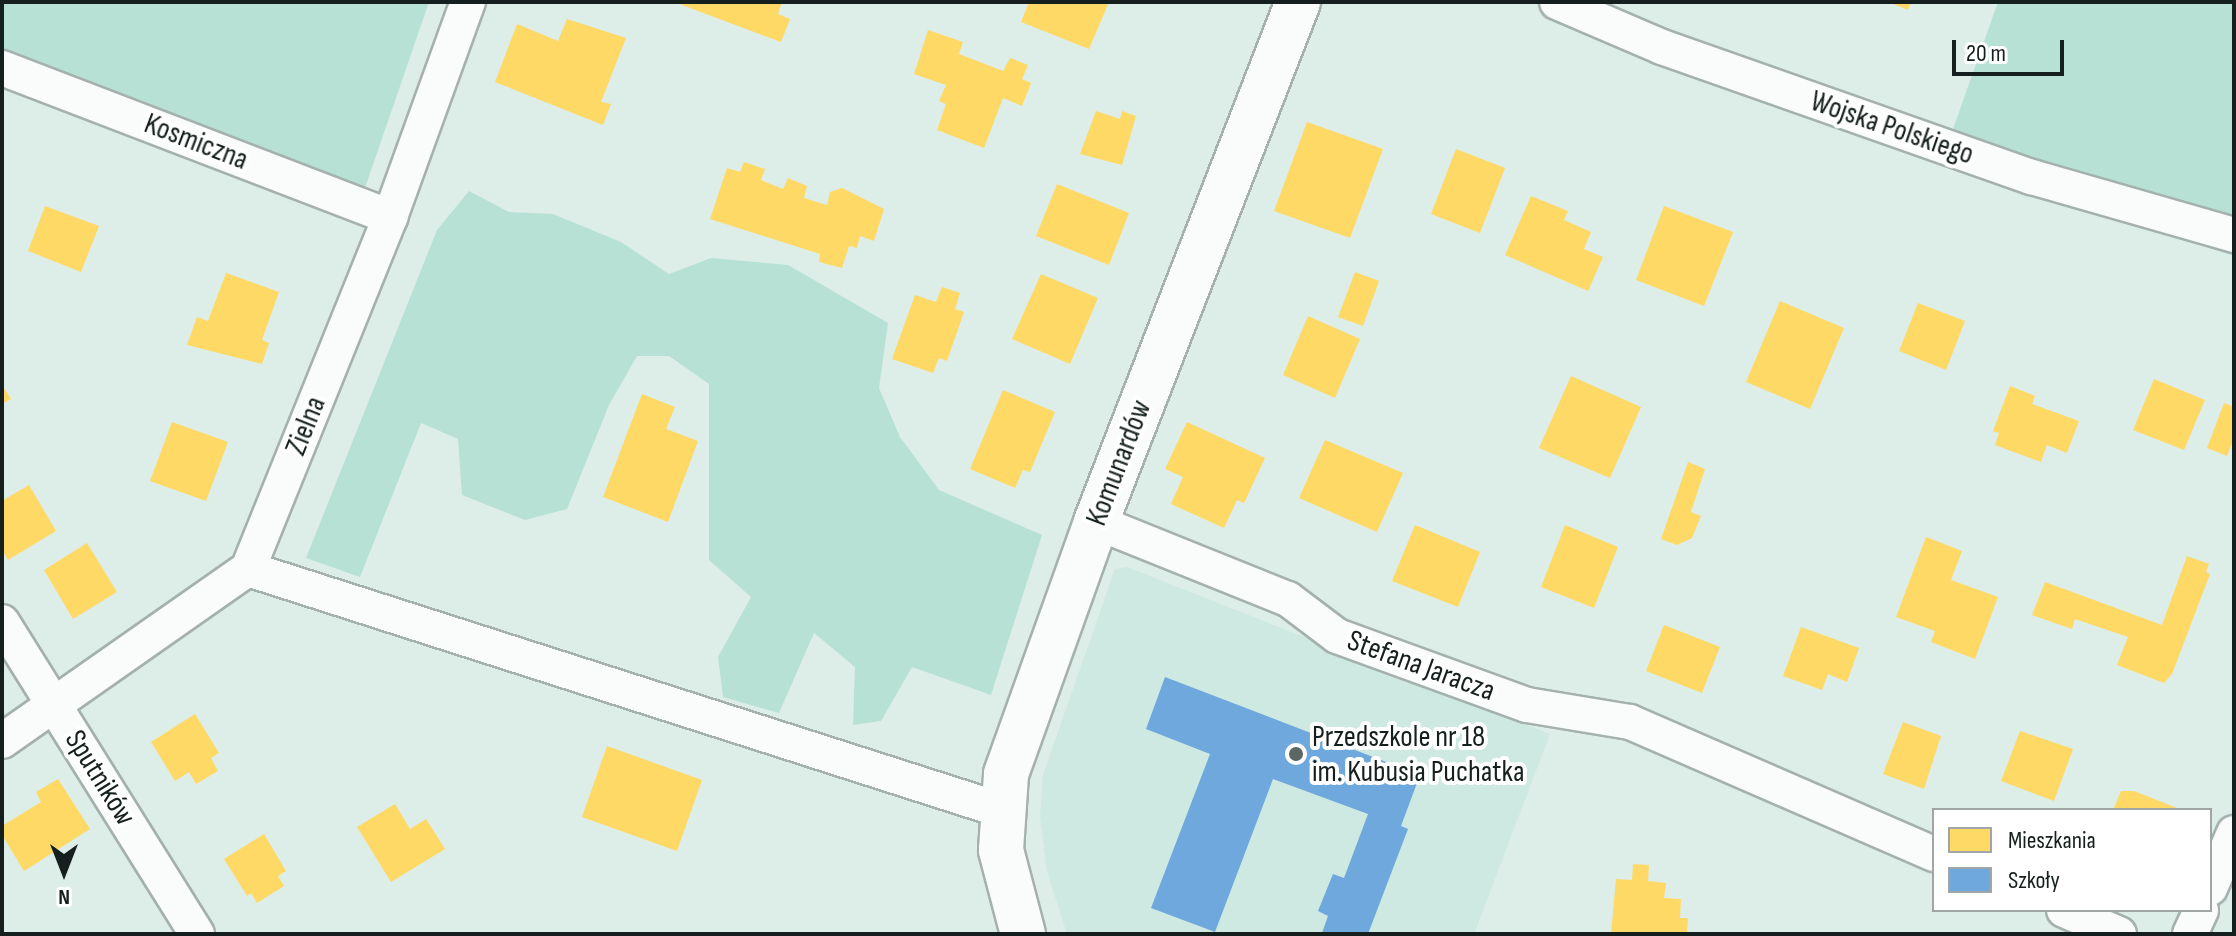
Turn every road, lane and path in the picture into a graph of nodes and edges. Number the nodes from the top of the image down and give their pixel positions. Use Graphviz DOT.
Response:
graph roads {
  1 [pos="468,2"];
  2 [pos="1298,2"];
  3 [pos="1557,2"];
  4 [pos="2,68"];
  5 [pos="390,217"];
  6 [pos="2234,235"];
  7 [pos="1096,522"];
  8 [pos="248,569"];
  9 [pos="2,622"];
  10 [pos="56,707"];
  11 [pos="2,741"];
  12 [pos="1001,810"];
  13 [pos="2234,833"];
  14 [pos="1932,853"];
  15 [pos="2212,883"];
  16 [pos="2069,912"];
  17 [pos="2200,912"];
  18 [pos="197,934"];
  19 [pos="1023,934"];
  20 [pos="2119,934"];
  21 [pos="2190,934"];
  1 -- 5 [label="street, Zielna"];
  2 -- 7 [label="street, Komunardów"];
  3 -- 6 [label="street, Wojska Polskiego"];
  4 -- 5 [label="street, Kosmiczna"];
  5 -- 8 [label="street, Zielna"];
  7 -- 12 [label="street, Komunardów"];
  7 -- 14 [label="street, Stefana Jaracza"];
  8 -- 10 [label="street"];
  8 -- 12 [label="street"];
  9 -- 10 [label="street, Sputników"];
  10 -- 11 [label="street"];
  10 -- 18 [label="street, Sputników"];
  12 -- 19 [label="street, Komunardów"];
  13 -- 15 [label="street"];
  16 -- 20 [label="street"];
  17 -- 21 [label="street"];
}
